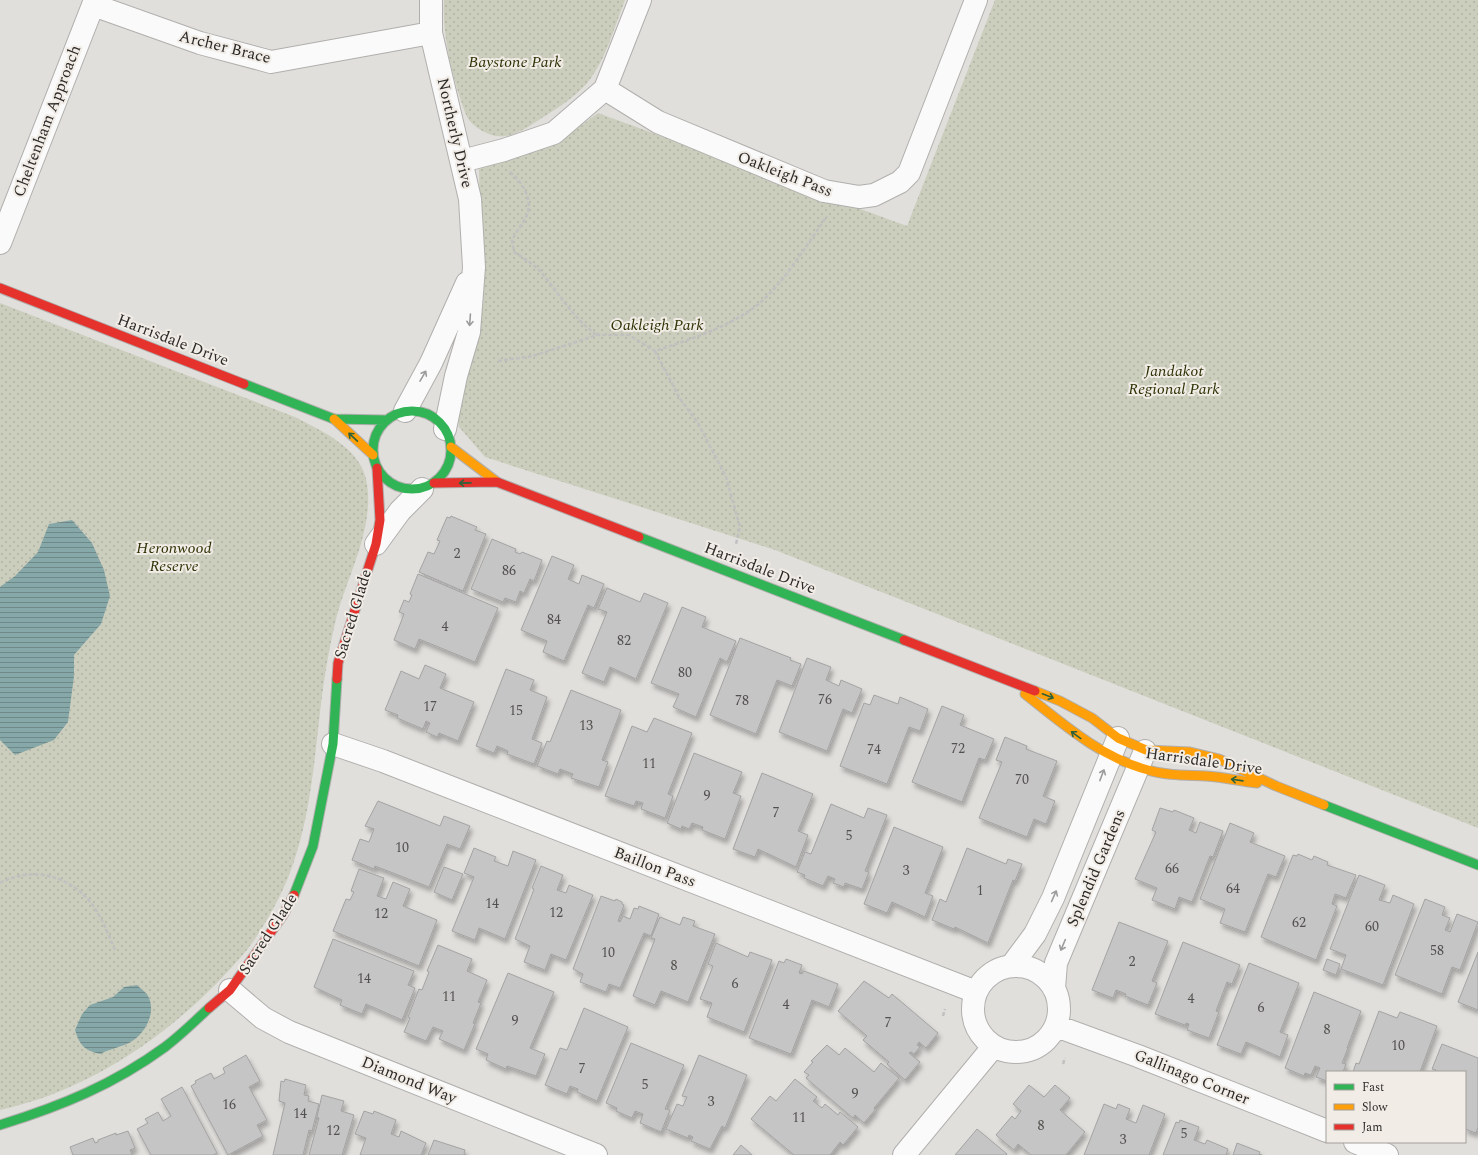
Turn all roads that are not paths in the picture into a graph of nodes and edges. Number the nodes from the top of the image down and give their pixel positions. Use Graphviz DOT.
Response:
graph roads {
  1 [pos="431,0"];
  2 [pos="640,0"];
  3 [pos="976,0"];
  4 [pos="94,2"];
  5 [pos="431,34"];
  6 [pos="605,89"];
  7 [pos="462,161"];
  8 [pos="0,242"];
  9 [pos="474,267"];
  10 [pos="0,288"];
  11 [pos="395,415"];
  12 [pos="334,419"];
  13 [pos="448,438"];
  14 [pos="373,455"];
  15 [pos="377,468"];
  16 [pos="497,482"];
  17 [pos="428,486"];
  18 [pos="376,544"];
  19 [pos="1011,682"];
  20 [pos="333,744"];
  21 [pos="1114,746"];
  22 [pos="1142,758"];
  23 [pos="1276,786"];
  24 [pos="1478,865"];
  25 [pos="1012,965"];
  26 [pos="1054,988"];
  27 [pos="230,990"];
  28 [pos="976,992"];
  29 [pos="1056,1026"];
  30 [pos="994,1046"];
  31 [pos="0,1125"];
  32 [pos="1326,1131"];
  33 [pos="1357,1143"];
  34 [pos="596,1155"];
  35 [pos="904,1155"];
  36 [pos="1387,1155"];
  1 -- 5 [label="street, Northerly Drive"];
  2 -- 6 [label="street"];
  3 -- 6 [label="street, Oakleigh Pass"];
  4 -- 5 [label="street, Archer Brace"];
  4 -- 8 [label="street, Cheltenham Approach"];
  5 -- 7 [label="street, Northerly Drive"];
  6 -- 7 [label="street"];
  7 -- 9 [label="street, Northerly Drive"];
  11 -- 9 [label="street, Northerly Drive, one-way"];
  9 -- 13 [label="street, Northerly Drive, one-way"];
  10 -- 12 [label="street, Harrisdale Drive"];
  11 -- 12 [label="street, Harrisdale Drive"];
  11 -- 13 [label="street"];
  11 -- 14 [label="street"];
  14 -- 12 [label="street, Harrisdale Drive, one-way"];
  13 -- 16 [label="street, Harrisdale Drive"];
  13 -- 17 [label="street"];
  14 -- 15 [label="street"];
  15 -- 17 [label="street"];
  15 -- 18 [label="street, Sacred Glade"];
  16 -- 17 [label="street, Harrisdale Drive, one-way"];
  16 -- 19 [label="street, Harrisdale Drive"];
  17 -- 18 [label="street, Sacred Glade"];
  18 -- 20 [label="street, Sacred Glade"];
  19 -- 21 [label="street, Harrisdale Drive, one-way"];
  21 -- 19 [label="street, Harrisdale Drive, one-way"];
  20 -- 27 [label="street, Sacred Glade"];
  20 -- 28 [label="street, Baillon Pass"];
  21 -- 22 [label="street, Harrisdale Drive"];
  21 -- 22 [label="street, Harrisdale Drive"];
  25 -- 21 [label="street, Splendid Gardens, one-way"];
  22 -- 23 [label="street, Harrisdale Drive"];
  23 -- 22 [label="street, Harrisdale Drive, one-way"];
  22 -- 26 [label="street, Splendid Gardens, one-way"];
  23 -- 24 [label="street, Harrisdale Drive"];
  25 -- 26 [label="street"];
  25 -- 28 [label="street"];
  26 -- 29 [label="street"];
  27 -- 31 [label="street, Sacred Glade"];
  27 -- 34 [label="street, Diamond Way"];
  28 -- 30 [label="street"];
  29 -- 30 [label="street"];
  29 -- 32 [label="street, Gallinago Corner"];
  30 -- 35 [label="street"];
  33 -- 36 [label="street"];
}
